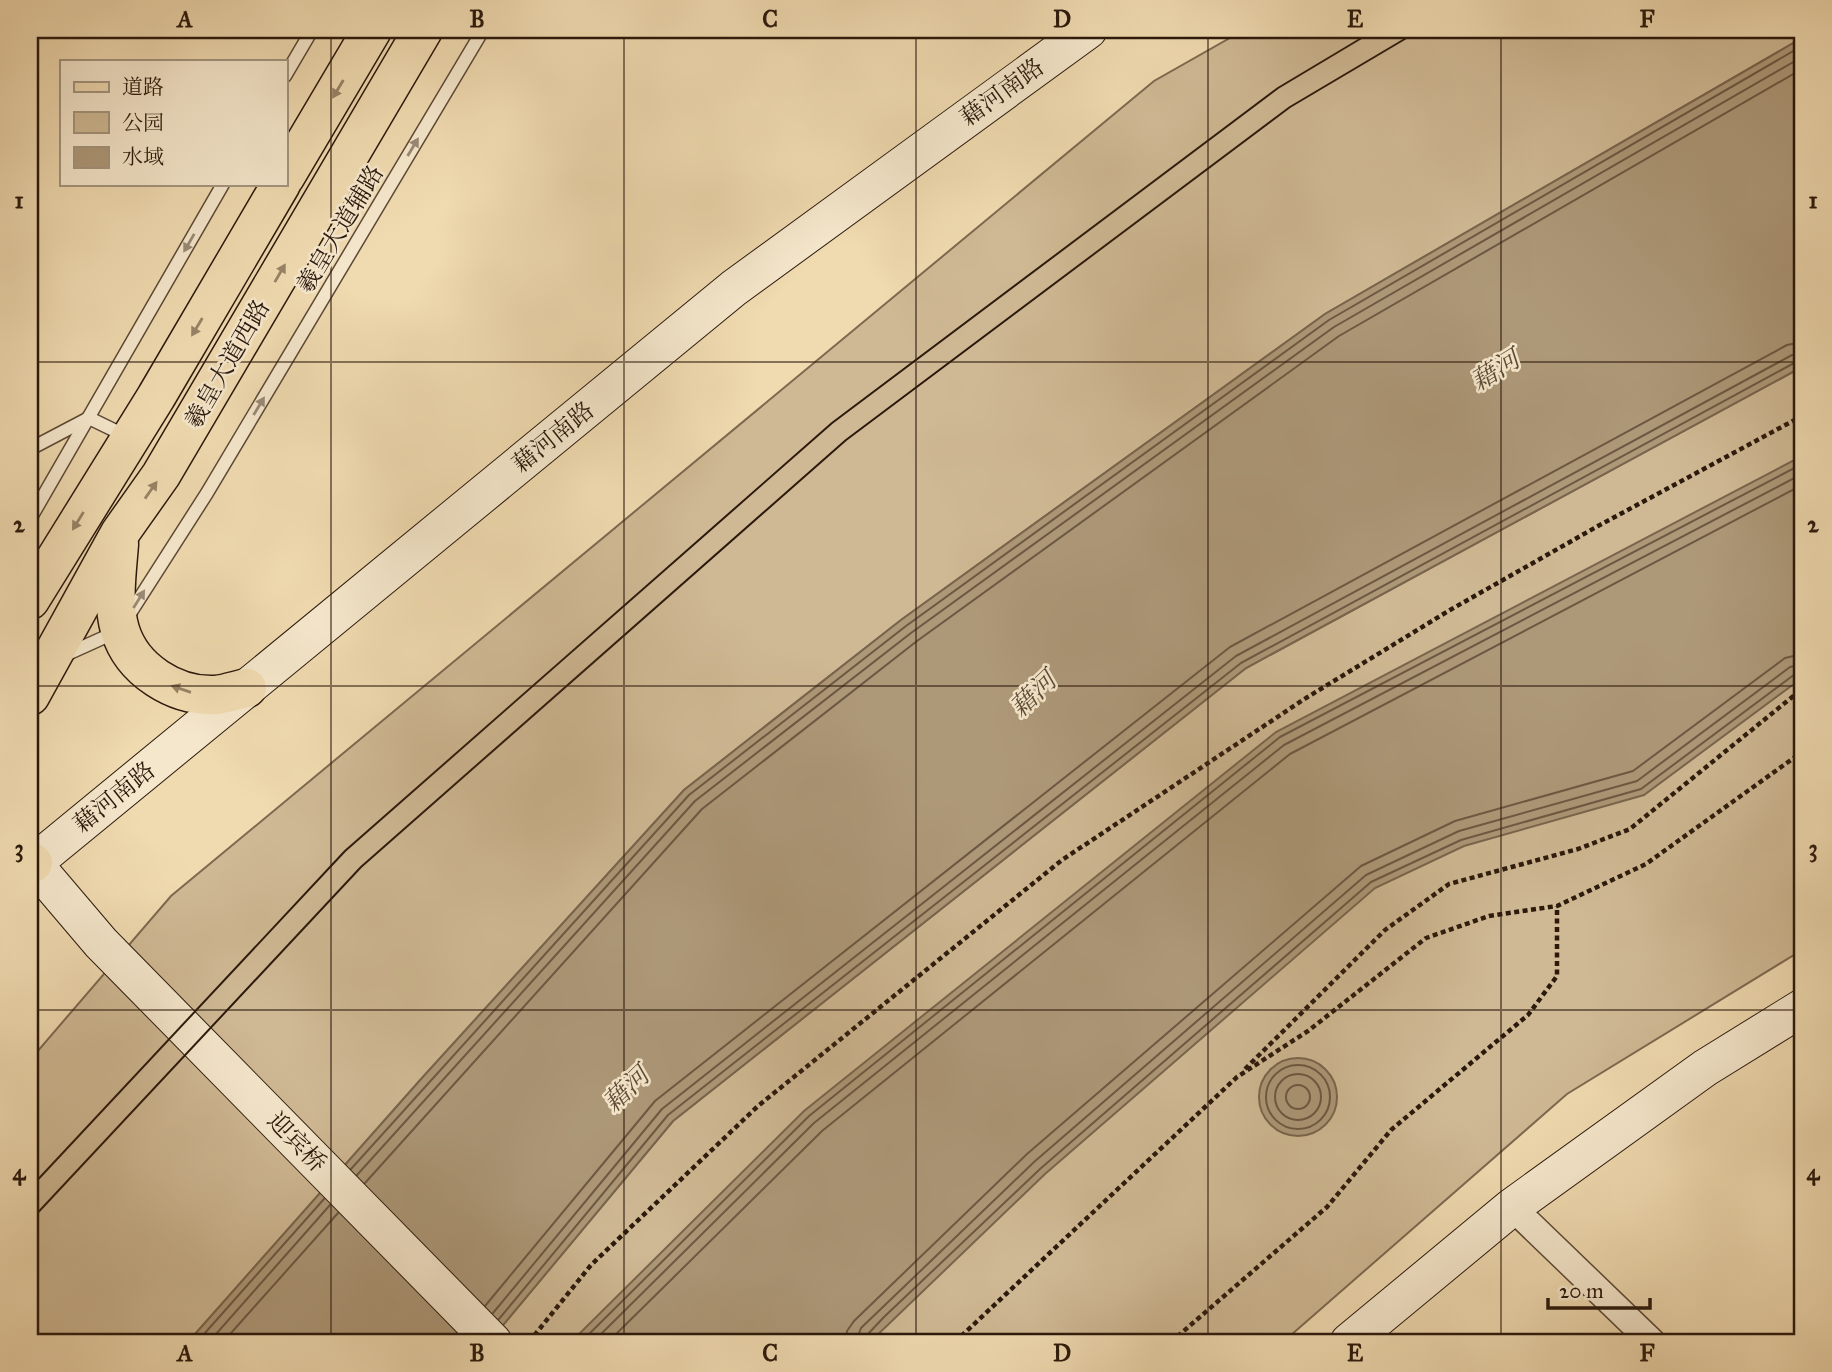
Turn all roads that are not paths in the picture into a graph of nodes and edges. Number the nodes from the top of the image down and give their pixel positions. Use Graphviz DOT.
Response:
graph roads {
  1 [pos="312,30"];
  2 [pos="372,30"];
  3 [pos="423,30"];
  4 [pos="482,30"];
  5 [pos="1088,30"];
  6 [pos="287,73"];
  7 [pos="287,174"];
  8 [pos="222,186"];
  9 [pos="280,186"];
  10 [pos="89,418"];
  11 [pos="130,438"];
  12 [pos="30,449"];
  13 [pos="30,519"];
  14 [pos="120,533"];
  15 [pos="30,600"];
  16 [pos="120,630"];
  17 [pos="38,680"];
  18 [pos="247,688"];
  19 [pos="31,863"];
  20 [pos="1802,1008"];
  21 [pos="1512,1207"];
  22 [pos="493,1342"];
  23 [pos="1349,1342"];
  24 [pos="1652,1342"];
  1 -- 6 [label="lane"];
  2 -- 7 [label="main road, one-way"];
  14 -- 3 [label="main road, 羲皇大道西路, one-way"];
  16 -- 4 [label="lane, 羲皇大道辅路, one-way"];
  5 -- 18 [label="main road, 藉河南路"];
  8 -- 10 [label="lane, one-way"];
  9 -- 11 [label="main road, 羲皇大道西路, one-way"];
  10 -- 11 [label="lane"];
  10 -- 12 [label="lane"];
  10 -- 13 [label="lane"];
  11 -- 15 [label="main road, 羲皇大道西路, one-way"];
  14 -- 16 [label="main road"];
  14 -- 17 [label="main road, 羲皇大道西路"];
  16 -- 17 [label="lane"];
  18 -- 16 [label="main road, one-way"];
  18 -- 19 [label="main road, 藉河南路"];
  19 -- 22 [label="main road, 迎宾桥"];
  20 -- 21 [label="main road"];
  21 -- 23 [label="main road"];
  21 -- 24 [label="street"];
}
